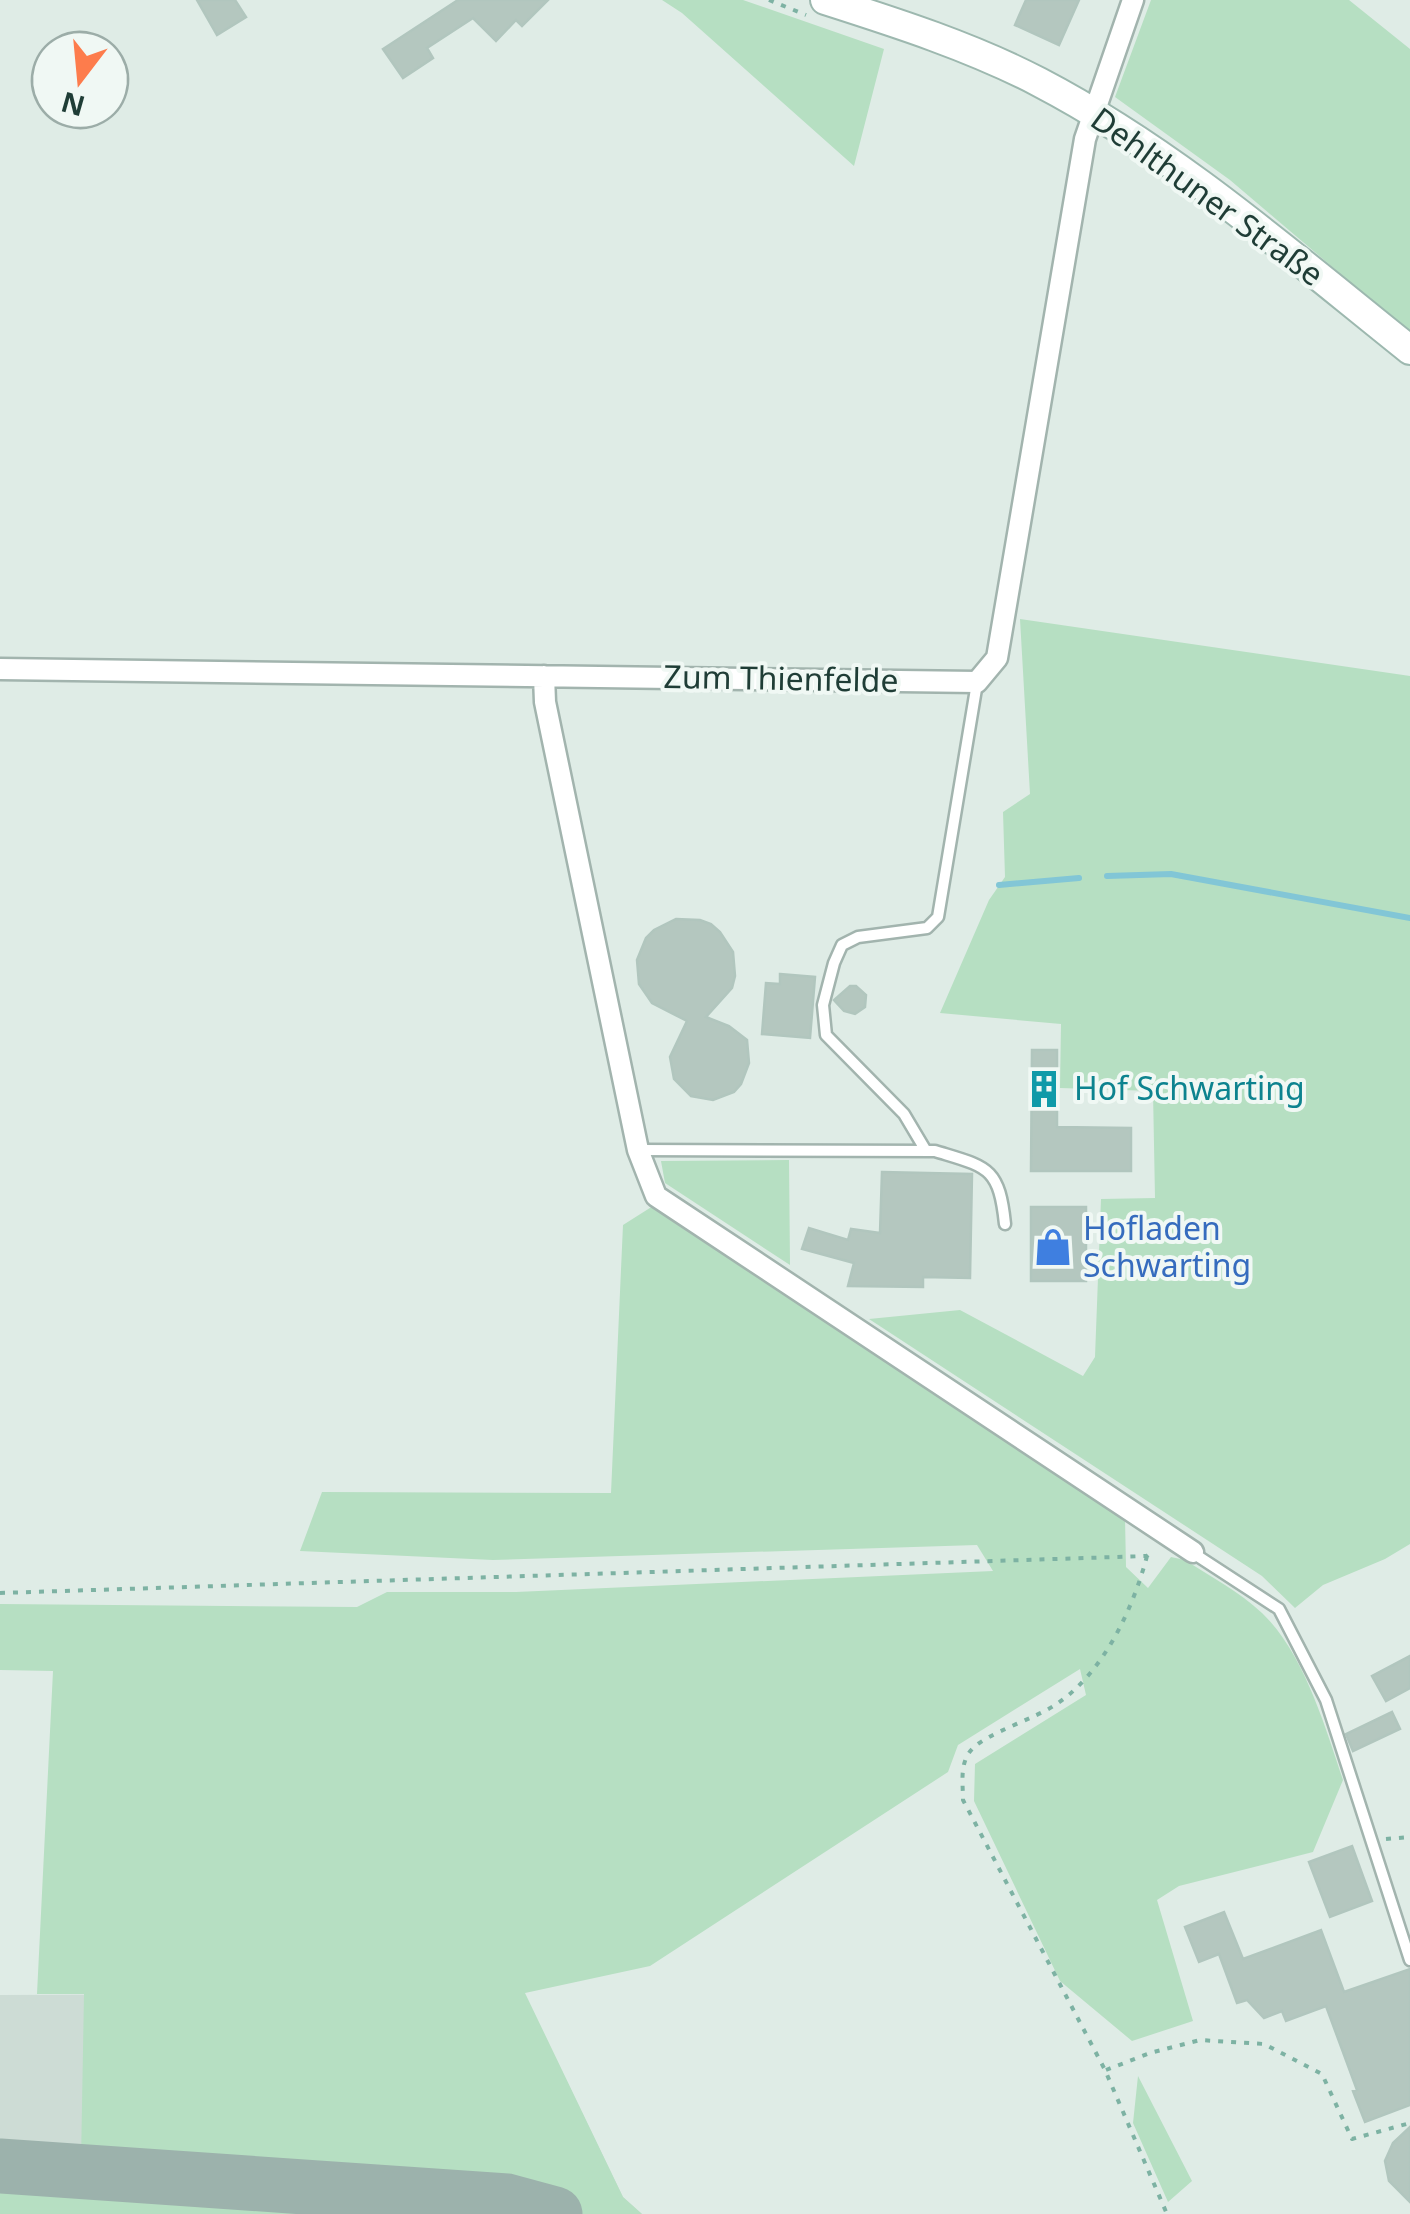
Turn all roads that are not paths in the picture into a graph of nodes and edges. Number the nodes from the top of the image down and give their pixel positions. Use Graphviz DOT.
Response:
graph roads {
  1 [pos="825,0"];
  2 [pos="1132,0"];
  3 [pos="1093,112"];
  4 [pos="1410,350"];
  5 [pos="0,669"];
  6 [pos="544,676"];
  7 [pos="977,682"];
  8 [pos="638,1150"];
  9 [pos="926,1151"];
  10 [pos="1005,1224"];
  11 [pos="1192,1552"];
  12 [pos="1410,1960"];
  1 -- 3 [label="street, Dehlthuner Straße"];
  2 -- 3 [label="street"];
  3 -- 4 [label="street, Dehlthuner Straße"];
  3 -- 7 [label="street"];
  5 -- 6 [label="street, Zum Thienfelde"];
  6 -- 7 [label="street, Zum Thienfelde"];
  6 -- 8 [label="street"];
  7 -- 9 [label="lane"];
  8 -- 9 [label="lane"];
  8 -- 11 [label="street"];
  9 -- 10 [label="lane"];
  11 -- 12 [label="lane"];
}
